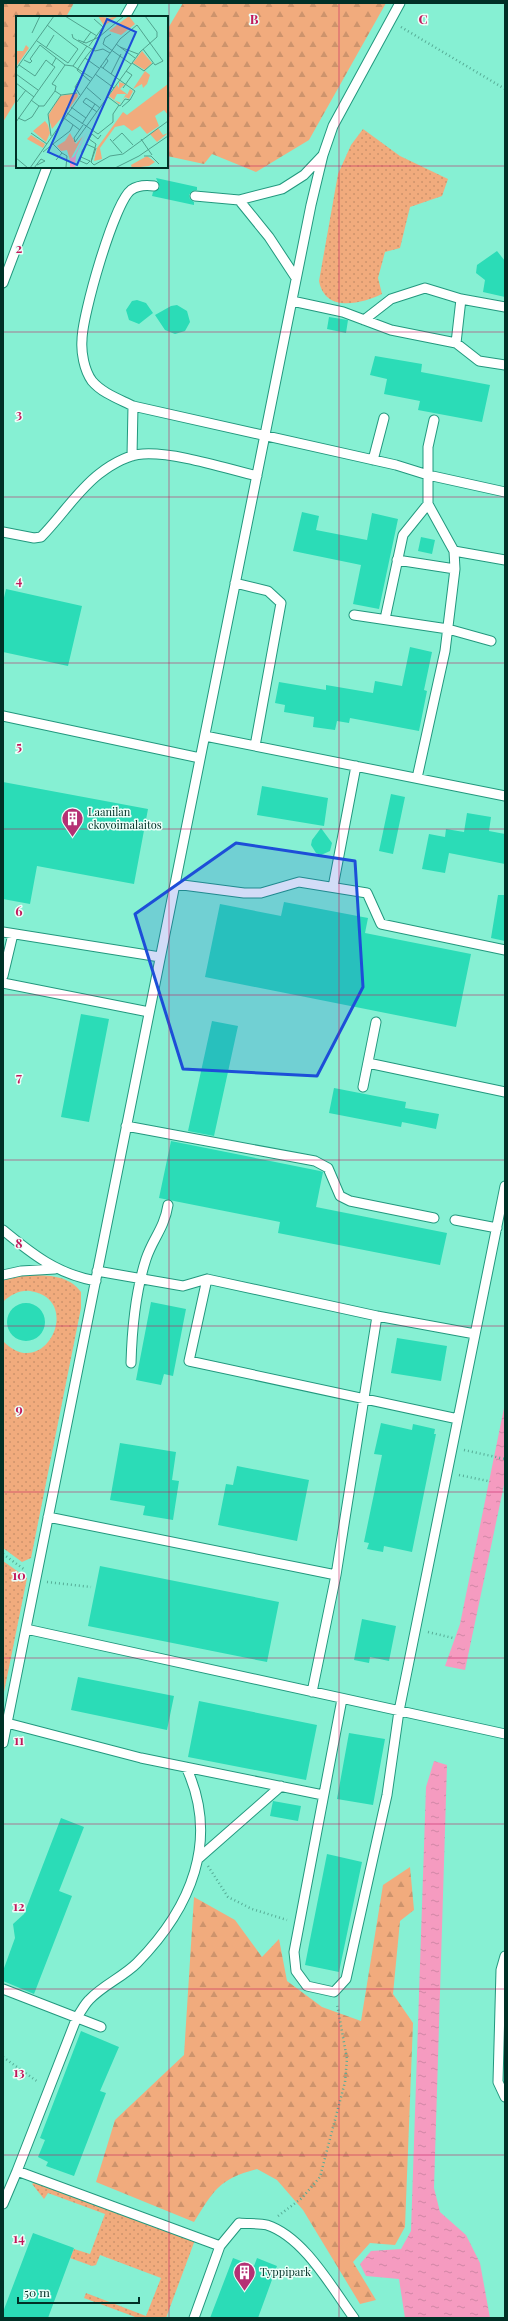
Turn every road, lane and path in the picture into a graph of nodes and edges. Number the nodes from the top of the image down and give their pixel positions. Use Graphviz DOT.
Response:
graph roads {
  1 [pos="133,3"];
  2 [pos="400,3"];
  3 [pos="126,16"];
  4 [pos="390,21"];
  5 [pos="505,89"];
  6 [pos="323,155"];
  7 [pos="47,168"];
  8 [pos="154,186"];
  9 [pos="195,196"];
  10 [pos="239,200"];
  11 [pos="296,278"];
  12 [pos="3,283"];
  13 [pos="461,299"];
  14 [pos="292,301"];
  15 [pos="505,307"];
  16 [pos="364,320"];
  17 [pos="456,343"];
  18 [pos="505,365"];
  19 [pos="133,406"];
  20 [pos="384,418"];
  21 [pos="434,420"];
  22 [pos="265,437"];
  23 [pos="132,456"];
  24 [pos="373,460"];
  25 [pos="257,476"];
  26 [pos="428,476"];
  27 [pos="505,492"];
  28 [pos="428,504"];
  29 [pos="3,532"];
  30 [pos="454,551"];
  31 [pos="397,560"];
  32 [pos="505,560"];
  33 [pos="455,569"];
  34 [pos="235,583"];
  35 [pos="354,615"];
  36 [pos="385,619"];
  37 [pos="448,629"];
  38 [pos="490,641"];
  39 [pos="3,716"];
  40 [pos="205,736"];
  41 [pos="255,746"];
  42 [pos="200,758"];
  43 [pos="356,766"];
  44 [pos="417,778"];
  45 [pos="505,796"];
  46 [pos="175,884"];
  47 [pos="333,887"];
  48 [pos="3,932"];
  49 [pos="13,934"];
  50 [pos="505,950"];
  51 [pos="160,957"];
  52 [pos="3,976"];
  53 [pos="3,983"];
  54 [pos="149,1012"];
  55 [pos="376,1022"];
  56 [pos="368,1063"];
  57 [pos="362,1087"];
  58 [pos="505,1092"];
  59 [pos="126,1126"];
  60 [pos="505,1186"];
  61 [pos="168,1205"];
  62 [pos="434,1218"];
  63 [pos="455,1220"];
  64 [pos="497,1228"];
  65 [pos="3,1230"];
  66 [pos="55,1269"];
  67 [pos="3,1275"];
  68 [pos="97,1276"];
  69 [pos="142,1279"];
  70 [pos="207,1279"];
  71 [pos="377,1316"];
  72 [pos="475,1334"];
  73 [pos="131,1363"];
  74 [pos="363,1400"];
  75 [pos="458,1419"];
  76 [pos="480,1453"];
  77 [pos="505,1459"];
  78 [pos="447,1472"];
  79 [pos="488,1481"];
  80 [pos="48,1517"];
  81 [pos="336,1575"];
  82 [pos="26,1629"];
  83 [pos="415,1630"];
  84 [pos="453,1638"];
  85 [pos="312,1692"];
  86 [pos="342,1699"];
  87 [pos="399,1711"];
  88 [pos="7,1723"];
  89 [pos="505,1734"];
  90 [pos="3,1743"];
  91 [pos="186,1767"];
  92 [pos="281,1786"];
  93 [pos="323,1795"];
  94 [pos="200,1858"];
  95 [pos="299,1923"];
  96 [pos="505,1956"];
  97 [pos="3,1989"];
  98 [pos="334,1992"];
  99 [pos="77,2017"];
  100 [pos="502,2023"];
  101 [pos="101,2027"];
  102 [pos="3,2057"];
  103 [pos="48,2091"];
  104 [pos="505,2097"];
  105 [pos="17,2171"];
  106 [pos="3,2204"];
  107 [pos="267,2225"];
  108 [pos="220,2246"];
  109 [pos="194,2318"];
  110 [pos="354,2318"];
  1 -- 3 [label="lane"];
  2 -- 4 [label="lane"];
  4 -- 5 [label="path"];
  4 -- 6 [label="lane"];
  6 -- 10 [label="lane"];
  6 -- 11 [label="lane"];
  7 -- 12 [label="lane"];
  8 -- 19 [label="lane"];
  9 -- 10 [label="lane"];
  10 -- 11 [label="lane"];
  11 -- 14 [label="lane"];
  13 -- 15 [label="lane"];
  13 -- 16 [label="lane"];
  13 -- 17 [label="lane"];
  14 -- 16 [label="lane"];
  14 -- 22 [label="lane"];
  16 -- 17 [label="lane"];
  17 -- 18 [label="lane"];
  19 -- 22 [label="lane"];
  19 -- 23 [label="lane"];
  20 -- 24 [label="lane"];
  21 -- 26 [label="lane"];
  22 -- 24 [label="lane"];
  22 -- 25 [label="lane"];
  23 -- 25 [label="lane"];
  23 -- 29 [label="lane"];
  24 -- 26 [label="lane"];
  25 -- 34 [label="lane"];
  26 -- 27 [label="lane"];
  26 -- 28 [label="lane"];
  28 -- 30 [label="lane"];
  28 -- 31 [label="lane"];
  30 -- 32 [label="lane"];
  30 -- 33 [label="lane"];
  31 -- 33 [label="lane"];
  31 -- 36 [label="lane"];
  33 -- 37 [label="lane"];
  34 -- 40 [label="lane"];
  34 -- 41 [label="lane"];
  35 -- 36 [label="lane"];
  36 -- 37 [label="lane"];
  37 -- 38 [label="lane"];
  37 -- 44 [label="lane"];
  39 -- 42 [label="lane"];
  40 -- 41 [label="lane"];
  40 -- 42 [label="lane"];
  41 -- 43 [label="lane"];
  42 -- 46 [label="lane"];
  43 -- 44 [label="lane"];
  43 -- 47 [label="lane"];
  44 -- 45 [label="lane"];
  46 -- 47 [label="lane"];
  46 -- 51 [label="lane"];
  47 -- 50 [label="lane"];
  48 -- 49 [label="lane"];
  49 -- 51 [label="lane"];
  49 -- 52 [label="lane"];
  51 -- 54 [label="lane"];
  53 -- 54 [label="lane"];
  54 -- 59 [label="lane"];
  55 -- 56 [label="lane"];
  56 -- 57 [label="lane"];
  56 -- 58 [label="lane"];
  59 -- 62 [label="lane"];
  59 -- 68 [label="lane"];
  60 -- 64 [label="lane"];
  61 -- 69 [label="lane"];
  63 -- 64 [label="lane"];
  64 -- 72 [label="lane"];
  65 -- 66 [label="lane"];
  66 -- 67 [label="lane"];
  66 -- 68 [label="lane"];
  68 -- 69 [label="lane"];
  68 -- 80 [label="lane"];
  69 -- 70 [label="lane"];
  69 -- 73 [label="lane"];
  70 -- 71 [label="lane"];
  70 -- 74 [label="lane"];
  71 -- 72 [label="lane"];
  71 -- 74 [label="lane"];
  72 -- 75 [label="lane"];
  74 -- 75 [label="lane"];
  74 -- 81 [label="lane"];
  75 -- 78 [label="lane"];
  76 -- 77 [label="path"];
  78 -- 79 [label="path"];
  78 -- 83 [label="lane"];
  80 -- 81 [label="lane"];
  80 -- 82 [label="lane"];
  81 -- 85 [label="lane"];
  82 -- 85 [label="lane"];
  82 -- 88 [label="lane"];
  83 -- 84 [label="path"];
  83 -- 87 [label="lane"];
  85 -- 86 [label="lane"];
  86 -- 87 [label="lane"];
  86 -- 93 [label="lane"];
  87 -- 89 [label="lane"];
  87 -- 98 [label="lane"];
  88 -- 90 [label="lane"];
  88 -- 91 [label="lane"];
  91 -- 92 [label="lane"];
  91 -- 94 [label="lane"];
  92 -- 93 [label="lane"];
  92 -- 94 [label="lane"];
  93 -- 95 [label="lane"];
  94 -- 95 [label="path"];
  94 -- 99 [label="lane"];
  95 -- 98 [label="lane"];
  96 -- 100 [label="lane"];
  97 -- 99 [label="lane"];
  98 -- 107 [label="path"];
  99 -- 101 [label="lane"];
  99 -- 103 [label="lane"];
  100 -- 104 [label="lane"];
  102 -- 103 [label="path"];
  103 -- 105 [label="lane"];
  105 -- 106 [label="lane"];
  105 -- 108 [label="lane"];
  107 -- 108 [label="lane"];
  107 -- 110 [label="lane"];
  108 -- 109 [label="lane"];
}
